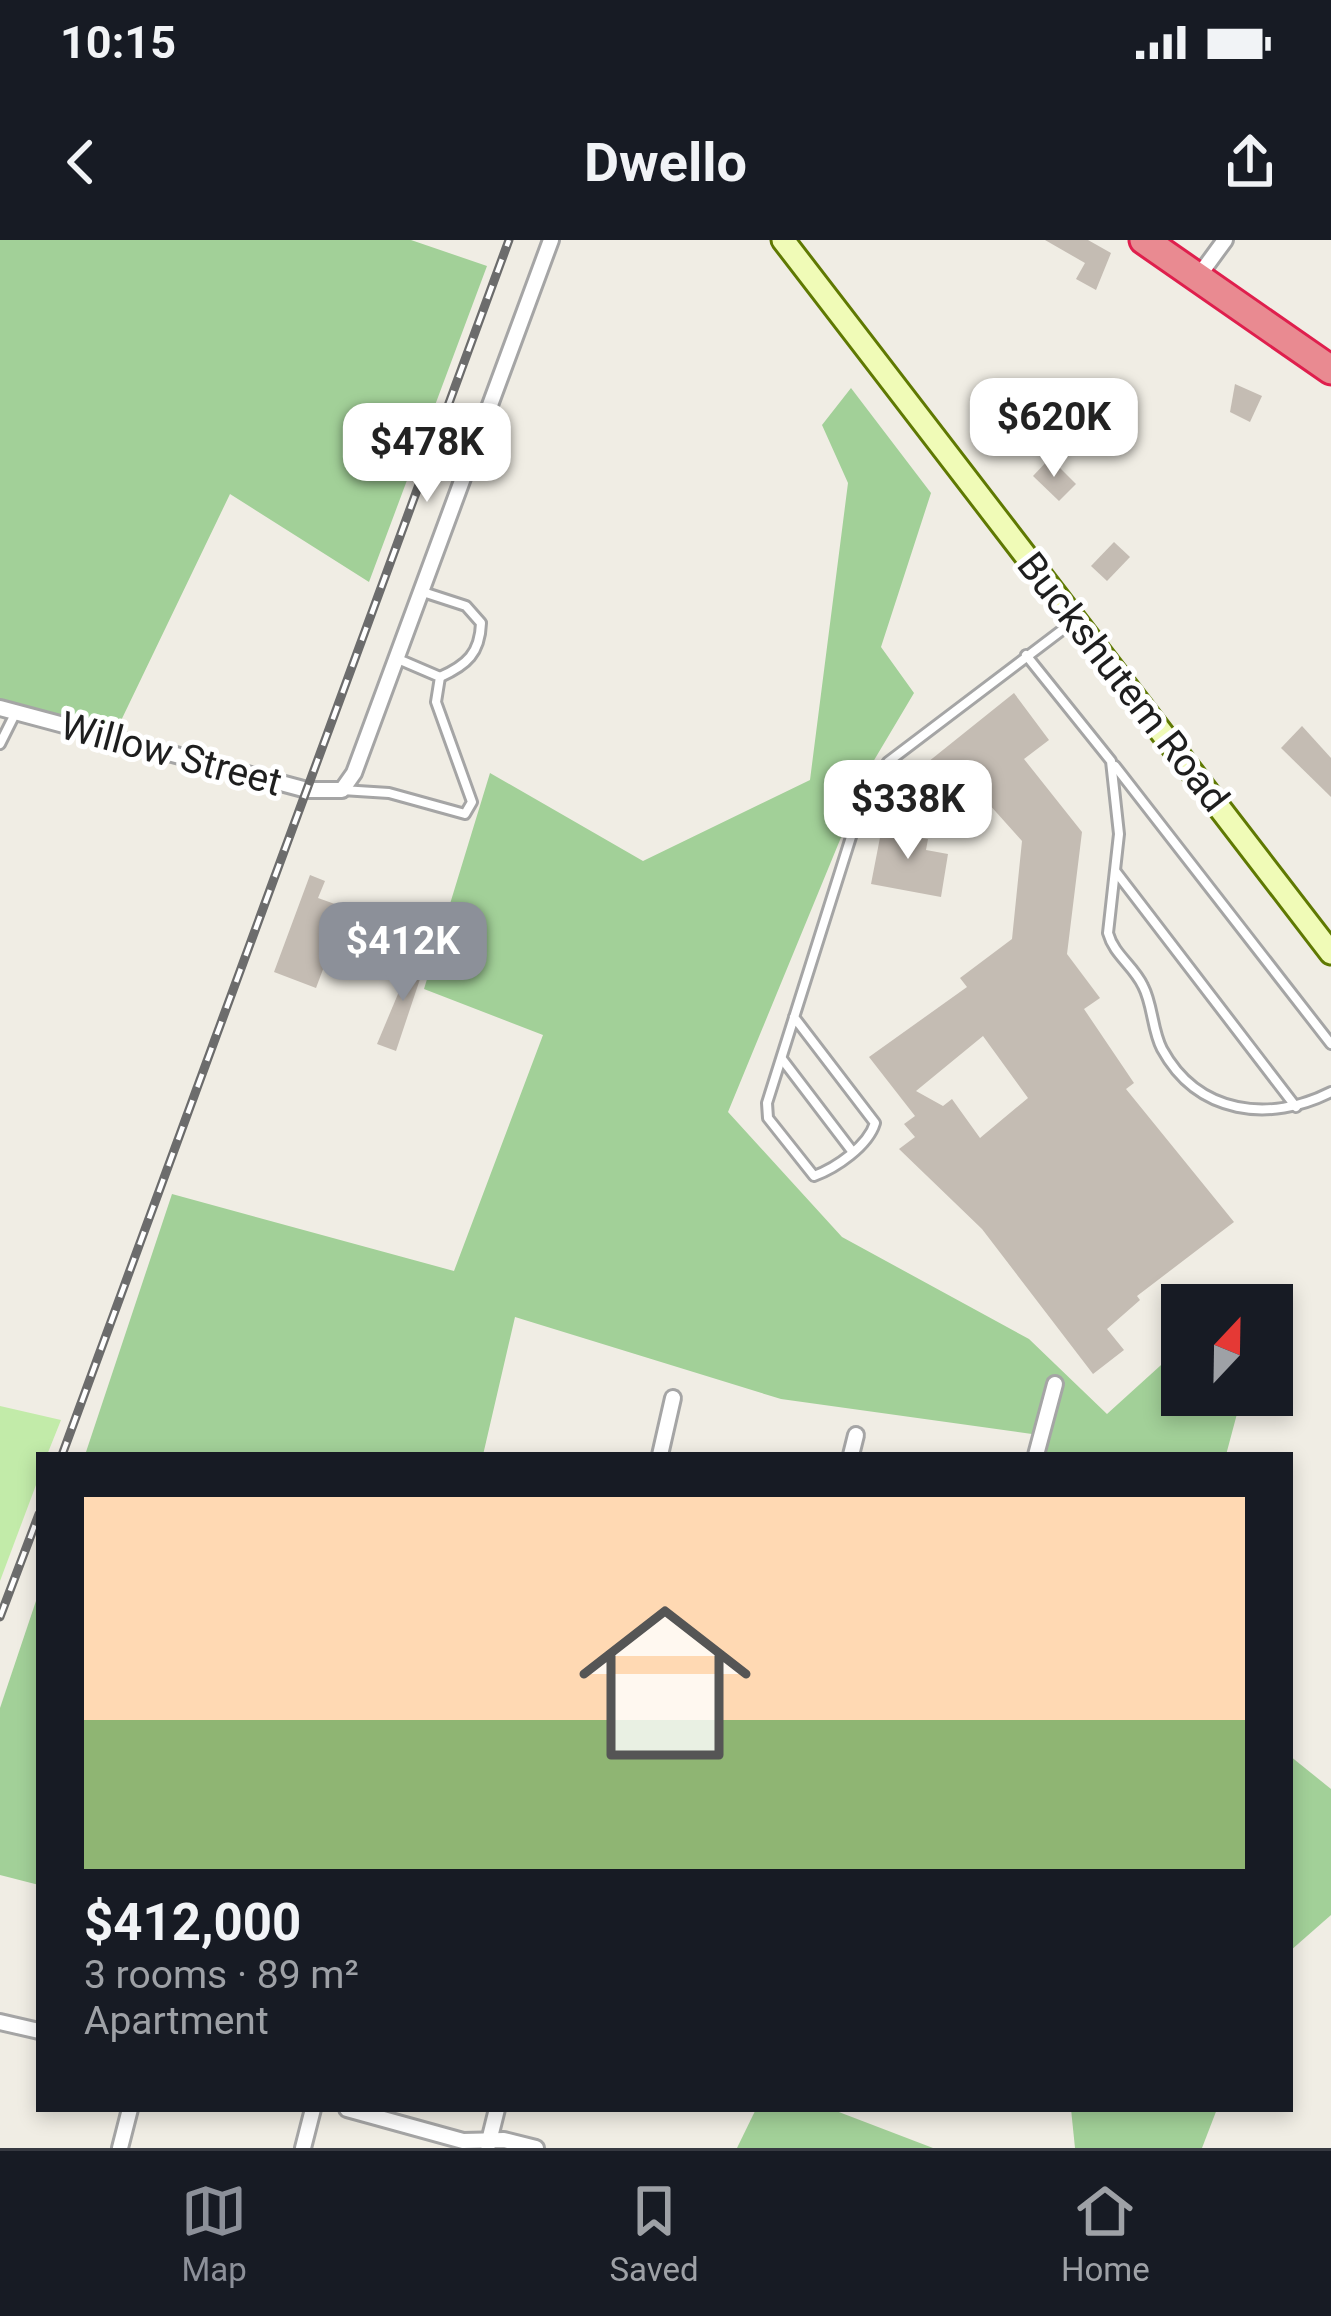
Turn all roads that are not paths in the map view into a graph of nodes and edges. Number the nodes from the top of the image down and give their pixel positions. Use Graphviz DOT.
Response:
graph roads {
  1 [pos="551,240"];
  2 [pos="783,240"];
  3 [pos="1144,240"];
  4 [pos="1225,240"];
  5 [pos="1198,277"];
  6 [pos="1331,370"];
  7 [pos="422,592"];
  8 [pos="1075,620"];
  9 [pos="1026,655"];
  10 [pos="396,659"];
  11 [pos="440,677"];
  12 [pos="0,708"];
  13 [pos="16,713"];
  14 [pos="0,744"];
  15 [pos="1111,760"];
  16 [pos="342,790"];
  17 [pos="1115,871"];
  18 [pos="1331,952"];
  19 [pos="794,1017"];
  20 [pos="1331,1044"];
  21 [pos="781,1058"];
  22 [pos="1331,1091"];
  23 [pos="1296,1106"];
  24 [pos="852,1151"];
  25 [pos="1055,1384"];
  26 [pos="673,1398"];
  27 [pos="856,1435"];
  28 [pos="661,1452"];
  29 [pos="852,1452"];
  30 [pos="1037,1452"];
  31 [pos="0,2022"];
  32 [pos="36,2030"];
  33 [pos="129,2112"];
  34 [pos="312,2112"];
  35 [pos="358,2112"];
  36 [pos="496,2112"];
  37 [pos="488,2144"];
  38 [pos="120,2148"];
  39 [pos="303,2148"];
  40 [pos="536,2148"];
  1 -- 7 [label="street"];
  2 -- 8 [label="main road, Buckshutem Road"];
  3 -- 5 [label="highway"];
  4 -- 5 [label="street"];
  5 -- 6 [label="highway"];
  7 -- 10 [label="street"];
  7 -- 11 [label="lane"];
  8 -- 9 [label="lane"];
  8 -- 18 [label="main road, Buckshutem Road"];
  9 -- 15 [label="lane"];
  9 -- 19 [label="lane"];
  10 -- 11 [label="lane"];
  10 -- 16 [label="street"];
  11 -- 16 [label="lane"];
  12 -- 13 [label="street, Willow Street"];
  13 -- 14 [label="lane"];
  13 -- 16 [label="street, Willow Street"];
  15 -- 17 [label="lane"];
  15 -- 20 [label="lane"];
  17 -- 23 [label="lane"];
  17 -- 23 [label="lane"];
  19 -- 21 [label="lane"];
  19 -- 24 [label="lane"];
  21 -- 24 [label="lane"];
  21 -- 24 [label="lane"];
  22 -- 23 [label="lane"];
  25 -- 30 [label="street"];
  26 -- 28 [label="street"];
  27 -- 29 [label="street"];
  31 -- 32 [label="street"];
  33 -- 38 [label="street"];
  34 -- 39 [label="street"];
  35 -- 37 [label="street"];
  36 -- 37 [label="street"];
  37 -- 40 [label="street"];
}
